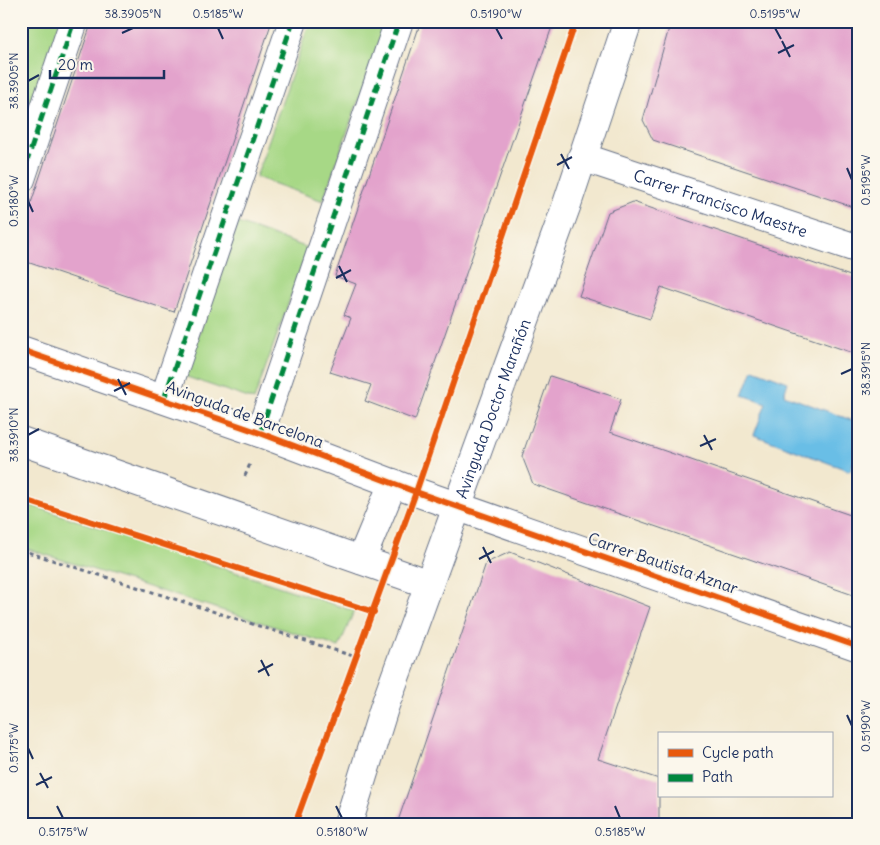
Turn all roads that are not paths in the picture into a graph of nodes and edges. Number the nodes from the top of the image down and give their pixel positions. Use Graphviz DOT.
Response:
graph roads {
  1 [pos="74,21"];
  2 [pos="293,21"];
  3 [pos="399,21"];
  4 [pos="628,21"];
  5 [pos="582,157"];
  6 [pos="21,179"];
  7 [pos="859,249"];
  8 [pos="21,350"];
  9 [pos="164,399"];
  10 [pos="260,433"];
  11 [pos="21,441"];
  12 [pos="393,483"];
  13 [pos="458,506"];
  14 [pos="361,560"];
  15 [pos="429,584"];
  16 [pos="859,647"];
  17 [pos="348,824"];
  1 -- 6 [label="street"];
  2 -- 9 [label="street"];
  3 -- 10 [label="street"];
  4 -- 5 [label="street, Avinguda Doctor Marañón"];
  5 -- 7 [label="street, Carrer Francisco Maestre"];
  5 -- 13 [label="street, Avinguda Doctor Marañón"];
  8 -- 9 [label="street, Avinguda de Barcelona"];
  9 -- 10 [label="street, Avinguda de Barcelona"];
  10 -- 12 [label="street, Avinguda de Barcelona"];
  11 -- 14 [label="street"];
  12 -- 13 [label="street, Avinguda de Barcelona"];
  12 -- 14 [label="street"];
  13 -- 15 [label="street, Avinguda Doctor Marañón"];
  13 -- 16 [label="street, Carrer Bautista Aznar"];
  14 -- 15 [label="street"];
  15 -- 17 [label="street, Avinguda Doctor Marañón"];
}
